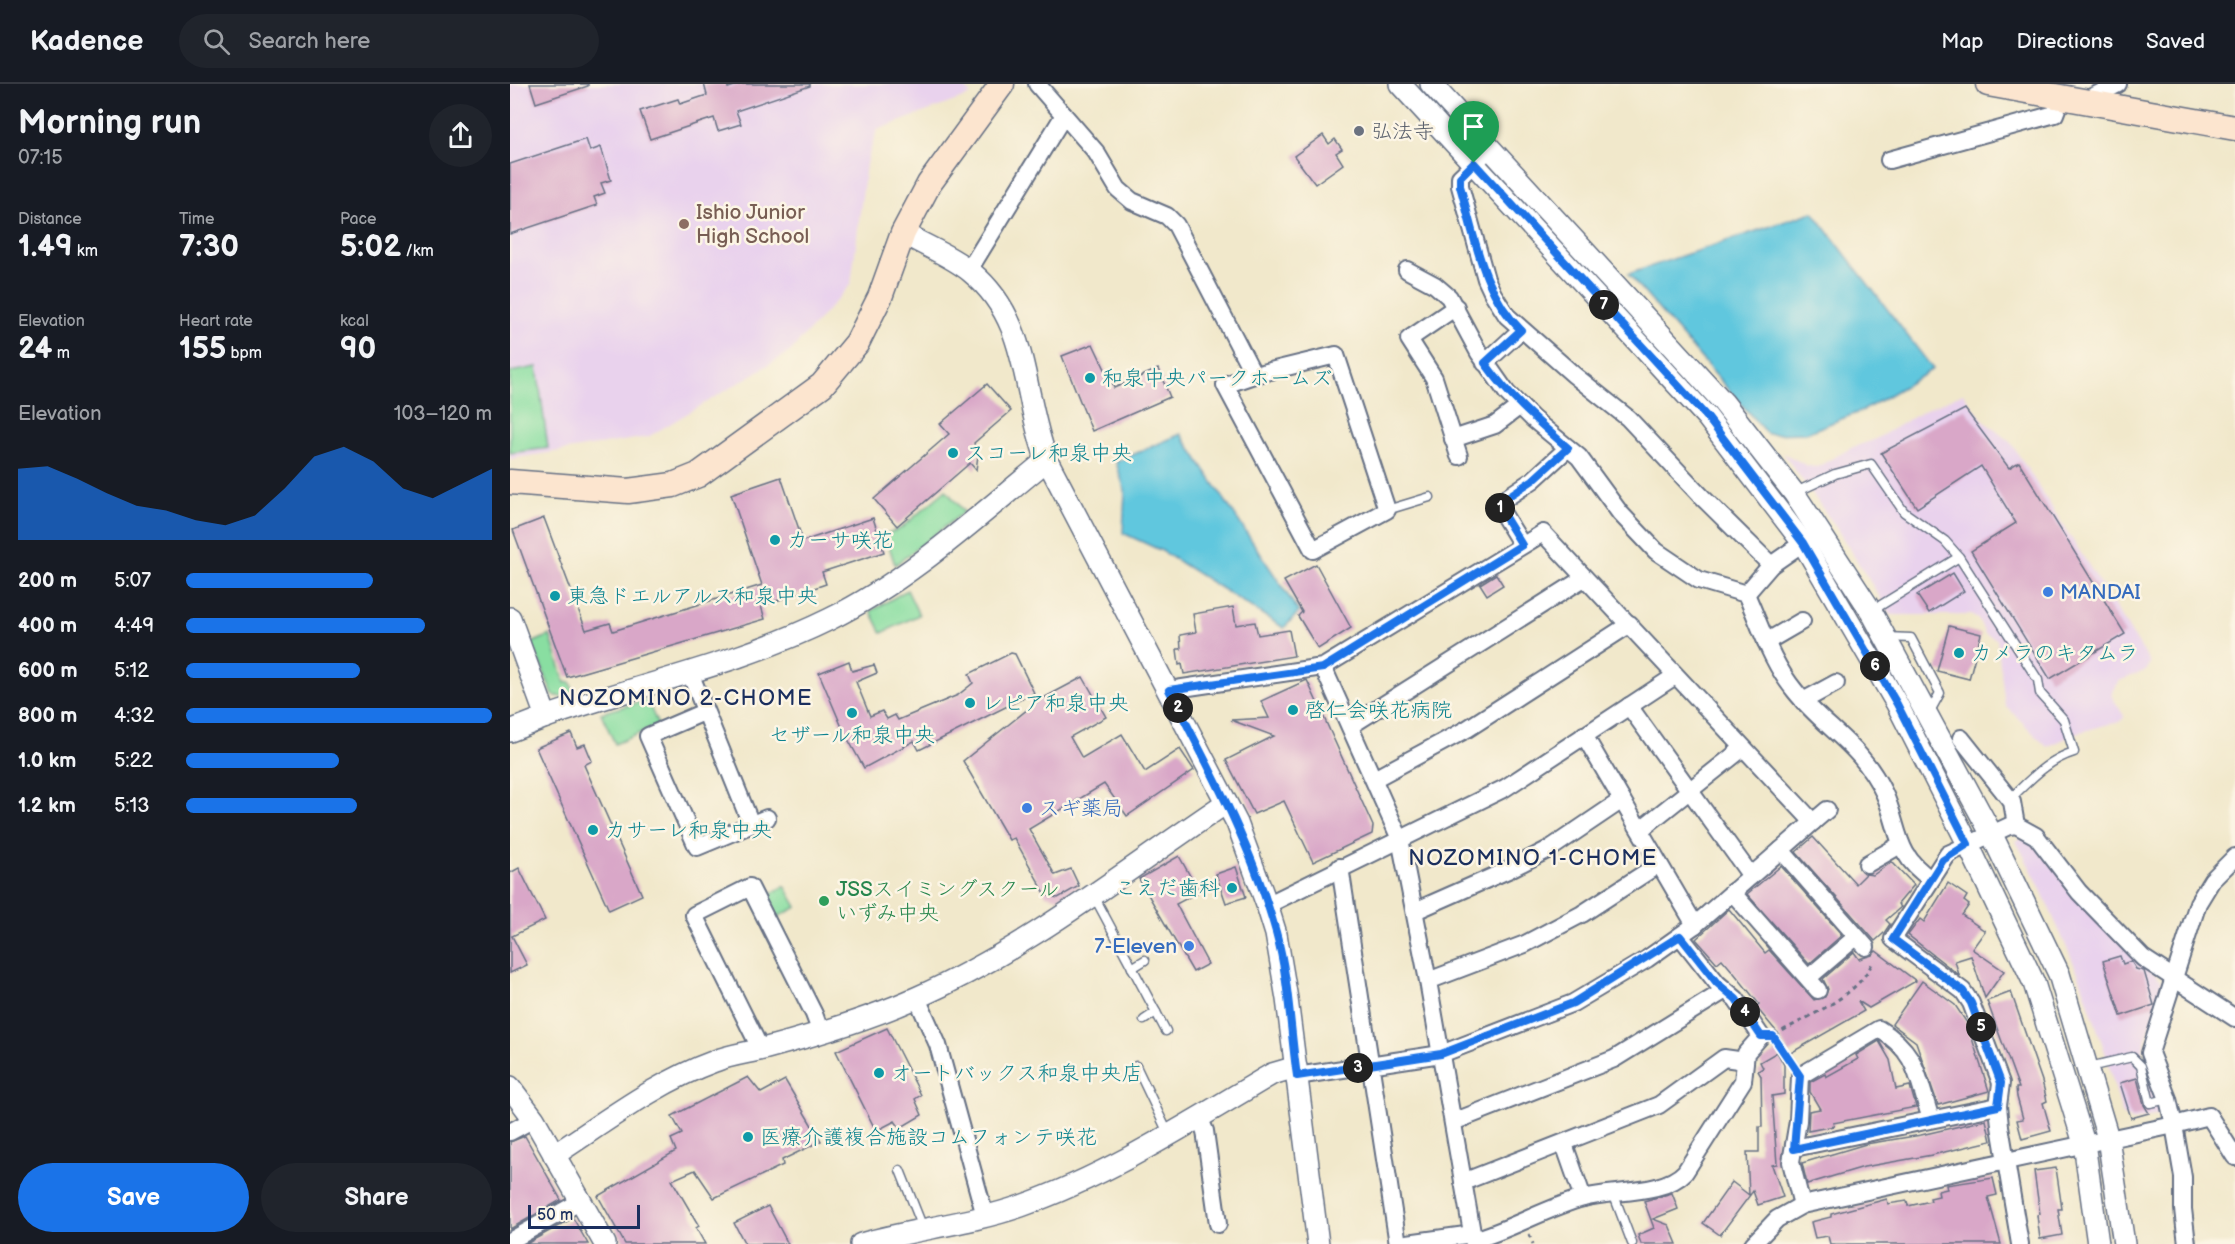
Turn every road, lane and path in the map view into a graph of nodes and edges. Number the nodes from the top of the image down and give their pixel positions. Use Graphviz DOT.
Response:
graph roads {
  1 [pos="1002,84"];
  2 [pos="1037,84"];
  3 [pos="1400,84"];
  4 [pos="1988,84"];
  5 [pos="2118,84"];
  6 [pos="1438,86"];
  7 [pos="2028,88"];
  8 [pos="2072,100"];
  9 [pos="1064,115"];
  10 [pos="2235,128"];
  11 [pos="1491,147"];
  12 [pos="1889,160"];
  13 [pos="1474,163"];
  14 [pos="903,233"];
  15 [pos="969,270"];
  16 [pos="1407,270"];
  17 [pos="1456,307"];
  18 [pos="1521,330"];
  19 [pos="1485,363"];
  20 [pos="1254,375"];
  21 [pos="1520,406"];
  22 [pos="1453,439"];
  23 [pos="1568,448"];
  24 [pos="1459,456"];
  25 [pos="1047,460"];
  26 [pos="510,482"];
  27 [pos="1794,493"];
  28 [pos="1430,497"];
  29 [pos="1387,510"];
  30 [pos="1811,538"];
  31 [pos="1522,545"];
  32 [pos="1959,557"];
  33 [pos="1771,565"];
  34 [pos="1584,578"];
  35 [pos="1746,594"];
  36 [pos="1871,611"];
  37 [pos="510,618"];
  38 [pos="1802,621"];
  39 [pos="1630,624"];
  40 [pos="1766,642"];
  41 [pos="1323,668"];
  42 [pos="690,673"];
  43 [pos="1675,676"];
  44 [pos="1836,683"];
  45 [pos="1169,690"];
  46 [pos="1803,701"];
  47 [pos="1629,706"];
  48 [pos="704,712"];
  49 [pos="546,717"];
  50 [pos="1350,726"];
  51 [pos="510,731"];
  52 [pos="1584,735"];
  53 [pos="1961,738"];
  54 [pos="1743,748"];
  55 [pos="1374,779"];
  56 [pos="1689,791"];
  57 [pos="1622,800"];
  58 [pos="2012,802"];
  59 [pos="1226,803"];
  60 [pos="1827,810"];
  61 [pos="1814,822"];
  62 [pos="2016,825"];
  63 [pos="1640,830"];
  64 [pos="1992,835"];
  65 [pos="1400,839"];
  66 [pos="1968,844"];
  67 [pos="1900,845"];
  68 [pos="1781,849"];
  69 [pos="2235,857"];
  70 [pos="1659,864"];
  71 [pos="1867,864"];
  72 [pos="1340,867"];
  73 [pos="1751,876"];
  74 [pos="1931,879"];
  75 [pos="1732,892"];
  76 [pos="1092,893"];
  77 [pos="1267,904"];
  78 [pos="1415,911"];
  79 [pos="1695,925"];
  80 [pos="1680,936"];
  81 [pos="1893,939"];
  82 [pos="1145,960"];
  83 [pos="1132,968"];
  84 [pos="2173,980"];
  85 [pos="1428,981"];
  86 [pos="1724,991"];
  87 [pos="917,998"];
  88 [pos="1156,1012"];
  89 [pos="2235,1018"];
  90 [pos="1144,1020"];
  91 [pos="1166,1031"];
  92 [pos="821,1033"];
  93 [pos="1767,1036"];
  94 [pos="761,1050"];
  95 [pos="1441,1054"];
  96 [pos="1745,1061"];
  97 [pos="1373,1065"];
  98 [pos="1136,1066"];
  99 [pos="2088,1068"];
  100 [pos="1296,1072"];
  101 [pos="1800,1076"];
  102 [pos="510,1087"];
  103 [pos="2168,1099"];
  104 [pos="1998,1106"];
  105 [pos="1199,1117"];
  106 [pos="534,1119"];
  107 [pos="1931,1119"];
  108 [pos="1453,1122"];
  109 [pos="2174,1125"];
  110 [pos="510,1132"];
  111 [pos="1169,1134"];
  112 [pos="2108,1138"];
  113 [pos="2084,1143"];
  114 [pos="1564,1144"];
  115 [pos="1794,1149"];
  116 [pos="554,1155"];
  117 [pos="2235,1157"];
  118 [pos="2007,1160"];
  119 [pos="900,1170"];
  120 [pos="1463,1182"];
  121 [pos="1613,1193"];
  122 [pos="1583,1198"];
  123 [pos="581,1201"];
  124 [pos="1802,1205"];
  125 [pos="985,1216"];
  126 [pos="1218,1224"];
  127 [pos="914,1236"];
  128 [pos="1473,1239"];
  129 [pos="510,1241"];
  130 [pos="1632,1243"];
  131 [pos="605,1244"];
  132 [pos="861,1244"];
  133 [pos="1318,1244"];
  134 [pos="1399,1244"];
  135 [pos="1753,1244"];
  136 [pos="2020,1244"];
  137 [pos="2098,1244"];
  138 [pos="2124,1244"];
  139 [pos="2187,1244"];
  1 -- 14 [label="main road"];
  2 -- 9 [label="street"];
  3 -- 13 [label="street"];
  4 -- 7 [label="main road"];
  5 -- 8 [label="street"];
  6 -- 11 [label="street"];
  7 -- 8 [label="main road"];
  8 -- 10 [label="main road"];
  8 -- 12 [label="street"];
  9 -- 15 [label="street"];
  9 -- 20 [label="street"];
  11 -- 13 [label="street"];
  11 -- 27 [label="street"];
  13 -- 18 [label="street"];
  13 -- 30 [label="street"];
  14 -- 15 [label="street"];
  14 -- 26 [label="main road"];
  15 -- 25 [label="street"];
  16 -- 17 [label="street"];
  17 -- 19 [label="street"];
  17 -- 22 [label="street"];
  18 -- 19 [label="street"];
  18 -- 33 [label="street"];
  19 -- 21 [label="street"];
  20 -- 29 [label="street"];
  20 -- 29 [label="street"];
  21 -- 22 [label="street"];
  21 -- 23 [label="street"];
  22 -- 24 [label="street"];
  23 -- 31 [label="street"];
  23 -- 35 [label="street"];
  25 -- 42 [label="street"];
  25 -- 45 [label="street"];
  27 -- 30 [label="street"];
  27 -- 32 [label="lane"];
  28 -- 29 [label="lane"];
  30 -- 33 [label="street"];
  30 -- 36 [label="street"];
  30 -- 66 [label="street"];
  31 -- 34 [label="street"];
  31 -- 41 [label="street"];
  32 -- 36 [label="lane"];
  32 -- 58 [label="lane"];
  33 -- 35 [label="street"];
  34 -- 39 [label="street"];
  34 -- 50 [label="street"];
  35 -- 40 [label="street"];
  36 -- 64 [label="street"];
  37 -- 49 [label="street"];
  38 -- 40 [label="street"];
  39 -- 43 [label="street"];
  39 -- 55 [label="street"];
  40 -- 46 [label="street"];
  41 -- 45 [label="street"];
  41 -- 50 [label="street"];
  42 -- 48 [label="street"];
  42 -- 49 [label="street"];
  43 -- 47 [label="street"];
  43 -- 54 [label="street"];
  44 -- 46 [label="street"];
  45 -- 59 [label="street"];
  46 -- 67 [label="street"];
  47 -- 52 [label="street"];
  47 -- 56 [label="street"];
  48 -- 48 [label="street"];
  49 -- 51 [label="street"];
  50 -- 55 [label="street"];
  52 -- 57 [label="street"];
  52 -- 65 [label="street"];
  53 -- 58 [label="street"];
  54 -- 56 [label="street"];
  54 -- 61 [label="street"];
  55 -- 65 [label="street"];
  56 -- 63 [label="street"];
  56 -- 73 [label="street"];
  57 -- 63 [label="street"];
  57 -- 78 [label="street"];
  58 -- 62 [label="street"];
  59 -- 76 [label="street"];
  59 -- 77 [label="street"];
  60 -- 61 [label="street"];
  61 -- 68 [label="street"];
  62 -- 64 [label="street"];
  62 -- 84 [label="street"];
  63 -- 70 [label="street"];
  64 -- 66 [label="street"];
  64 -- 99 [label="street"];
  65 -- 72 [label="street"];
  65 -- 78 [label="street"];
  66 -- 74 [label="street"];
  66 -- 113 [label="street"];
  67 -- 71 [label="street"];
  67 -- 74 [label="street"];
  68 -- 73 [label="street"];
  68 -- 75 [label="street"];
  69 -- 84 [label="street"];
  70 -- 79 [label="street"];
  70 -- 85 [label="street"];
  72 -- 77 [label="street"];
  72 -- 97 [label="street"];
  73 -- 75 [label="street"];
  74 -- 81 [label="street"];
  75 -- 79 [label="street"];
  76 -- 83 [label="lane"];
  76 -- 87 [label="street"];
  77 -- 100 [label="street"];
  78 -- 85 [label="street"];
  79 -- 80 [label="street"];
  80 -- 86 [label="street"];
  80 -- 95 [label="street"];
  81 -- 93 [label="path"];
  81 -- 104 [label="street"];
  82 -- 83 [label="lane"];
  83 -- 88 [label="lane"];
  84 -- 89 [label="street"];
  84 -- 103 [label="street"];
  85 -- 95 [label="street"];
  86 -- 93 [label="street"];
  86 -- 108 [label="street"];
  87 -- 92 [label="street"];
  87 -- 125 [label="street"];
  88 -- 90 [label="lane"];
  88 -- 91 [label="lane"];
  92 -- 94 [label="street"];
  92 -- 94 [label="street"];
  93 -- 96 [label="street"];
  93 -- 101 [label="path"];
  94 -- 116 [label="street"];
  95 -- 97 [label="street"];
  95 -- 108 [label="street"];
  96 -- 114 [label="street"];
  96 -- 121 [label="street"];
  97 -- 100 [label="street"];
  97 -- 134 [label="street"];
  98 -- 111 [label="lane"];
  99 -- 103 [label="lane"];
  99 -- 112 [label="street"];
  100 -- 105 [label="street"];
  100 -- 133 [label="street"];
  101 -- 107 [label="street"];
  101 -- 115 [label="street"];
  102 -- 106 [label="street"];
  103 -- 109 [label="street"];
  104 -- 107 [label="street"];
  104 -- 118 [label="street"];
  105 -- 111 [label="street"];
  105 -- 126 [label="street"];
  106 -- 110 [label="street"];
  106 -- 116 [label="street"];
  107 -- 115 [label="street"];
  108 -- 120 [label="street"];
  109 -- 112 [label="street"];
  109 -- 117 [label="street"];
  109 -- 139 [label="street"];
  111 -- 125 [label="street"];
  112 -- 113 [label="street"];
  112 -- 138 [label="street"];
  113 -- 118 [label="street"];
  113 -- 137 [label="street"];
  114 -- 120 [label="street"];
  114 -- 122 [label="street"];
  115 -- 124 [label="street"];
  116 -- 123 [label="street"];
  118 -- 124 [label="street"];
  118 -- 136 [label="street"];
  119 -- 127 [label="lane"];
  120 -- 128 [label="street"];
  121 -- 122 [label="street"];
  121 -- 130 [label="lane"];
  122 -- 128 [label="street"];
  123 -- 129 [label="street"];
  123 -- 131 [label="street"];
  124 -- 135 [label="street"];
  125 -- 127 [label="street"];
  127 -- 132 [label="street"];
  128 -- 134 [label="street"];
}
